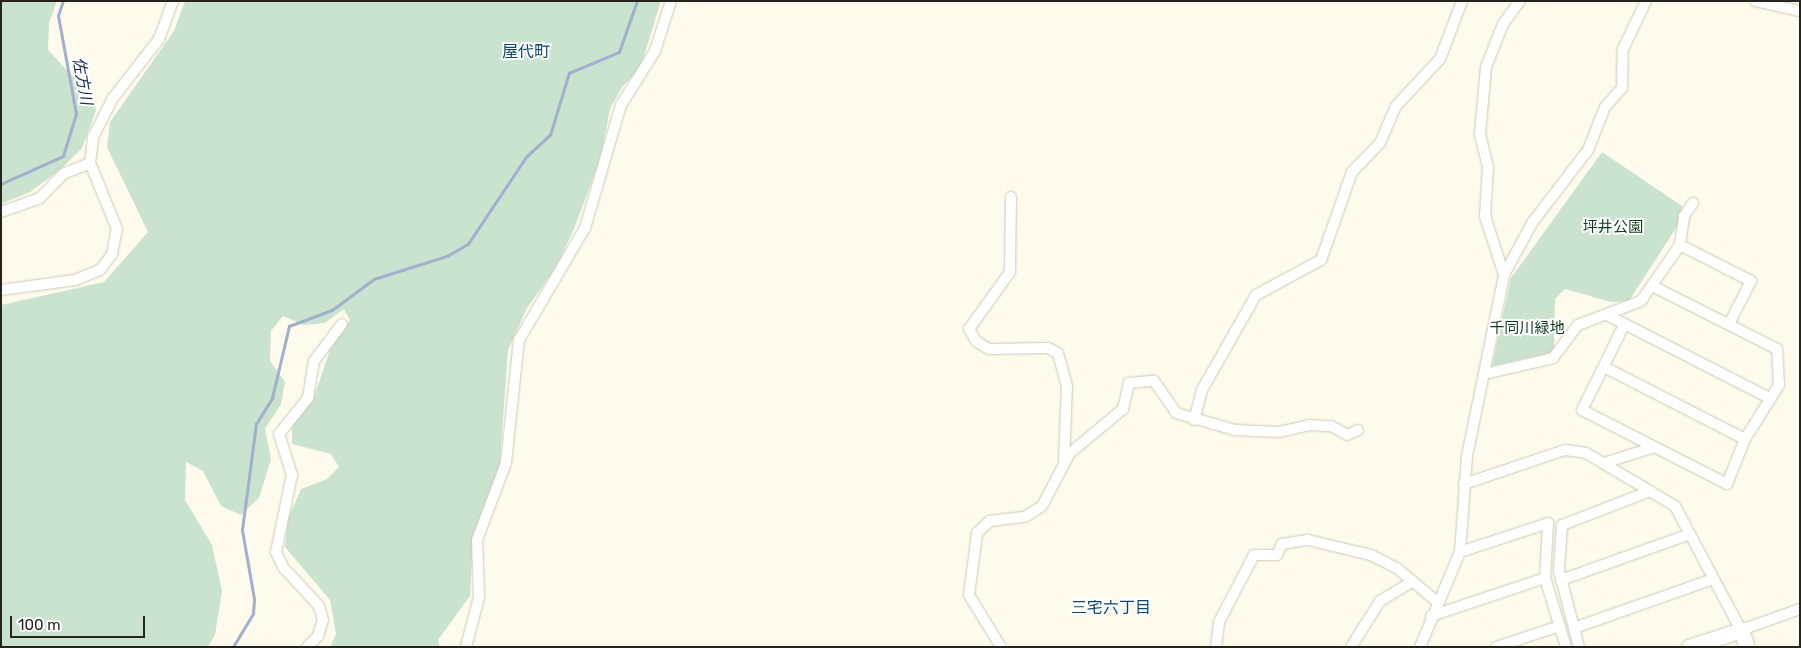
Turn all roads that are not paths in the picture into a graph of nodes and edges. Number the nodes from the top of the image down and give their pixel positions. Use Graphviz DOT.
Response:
graph roads {
  1 [pos="173,1"];
  2 [pos="671,1"];
  3 [pos="1462,1"];
  4 [pos="1520,1"];
  5 [pos="1646,1"];
  6 [pos="1755,1"];
  7 [pos="1800,11"];
  8 [pos="90,163"];
  9 [pos="1011,197"];
  10 [pos="1693,203"];
  11 [pos="1,212"];
  12 [pos="1680,246"];
  13 [pos="1504,275"];
  14 [pos="1654,287"];
  15 [pos="1,290"];
  16 [pos="1607,315"];
  17 [pos="342,324"];
  18 [pos="1729,324"];
  19 [pos="1624,325"];
  20 [pos="1604,367"];
  21 [pos="1485,374"];
  22 [pos="1771,399"];
  23 [pos="1194,420"];
  24 [pos="1358,430"];
  25 [pos="1745,438"];
  26 [pos="1652,448"];
  27 [pos="1064,461"];
  28 [pos="1604,463"];
  29 [pos="1464,484"];
  30 [pos="1650,490"];
  31 [pos="1690,534"];
  32 [pos="1460,552"];
  33 [pos="1545,578"];
  34 [pos="1714,579"];
  35 [pos="1561,580"];
  36 [pos="1412,582"];
  37 [pos="1437,602"];
  38 [pos="1800,609"];
  39 [pos="1431,616"];
  40 [pos="1560,626"];
  41 [pos="1574,628"];
  42 [pos="1741,630"];
  43 [pos="307,647"];
  44 [pos="466,647"];
  45 [pos="1001,647"];
  46 [pos="1216,647"];
  47 [pos="1351,647"];
  48 [pos="1420,647"];
  49 [pos="1496,647"];
  50 [pos="1566,647"];
  51 [pos="1579,647"];
  52 [pos="1688,647"];
  53 [pos="1747,647"];
  1 -- 8 [label="street"];
  2 -- 44 [label="street"];
  3 -- 23 [label="street"];
  4 -- 13 [label="street"];
  5 -- 13 [label="street"];
  6 -- 7 [label="street"];
  8 -- 11 [label="street"];
  8 -- 15 [label="street"];
  9 -- 27 [label="street"];
  10 -- 12 [label="street"];
  12 -- 14 [label="street"];
  12 -- 18 [label="street"];
  13 -- 21 [label="street"];
  14 -- 16 [label="street"];
  14 -- 18 [label="street"];
  16 -- 19 [label="street"];
  16 -- 21 [label="street"];
  17 -- 43 [label="street"];
  18 -- 22 [label="street"];
  19 -- 20 [label="street"];
  19 -- 22 [label="street"];
  20 -- 25 [label="street"];
  20 -- 26 [label="street"];
  21 -- 29 [label="street"];
  22 -- 25 [label="street"];
  23 -- 24 [label="street"];
  23 -- 27 [label="street"];
  25 -- 26 [label="street"];
  26 -- 28 [label="street"];
  27 -- 45 [label="street"];
  28 -- 29 [label="street"];
  28 -- 30 [label="street"];
  29 -- 32 [label="street"];
  30 -- 31 [label="street"];
  30 -- 35 [label="street"];
  31 -- 34 [label="street"];
  31 -- 35 [label="street"];
  32 -- 33 [label="street"];
  32 -- 37 [label="street"];
  33 -- 39 [label="street"];
  33 -- 40 [label="street"];
  34 -- 41 [label="street"];
  34 -- 42 [label="street"];
  35 -- 41 [label="street"];
  36 -- 37 [label="street"];
  36 -- 46 [label="street"];
  36 -- 47 [label="street"];
  37 -- 39 [label="street"];
  38 -- 42 [label="street"];
  39 -- 48 [label="street"];
  40 -- 49 [label="street"];
  40 -- 50 [label="street"];
  41 -- 51 [label="street"];
  42 -- 52 [label="street"];
  42 -- 53 [label="street"];
}
